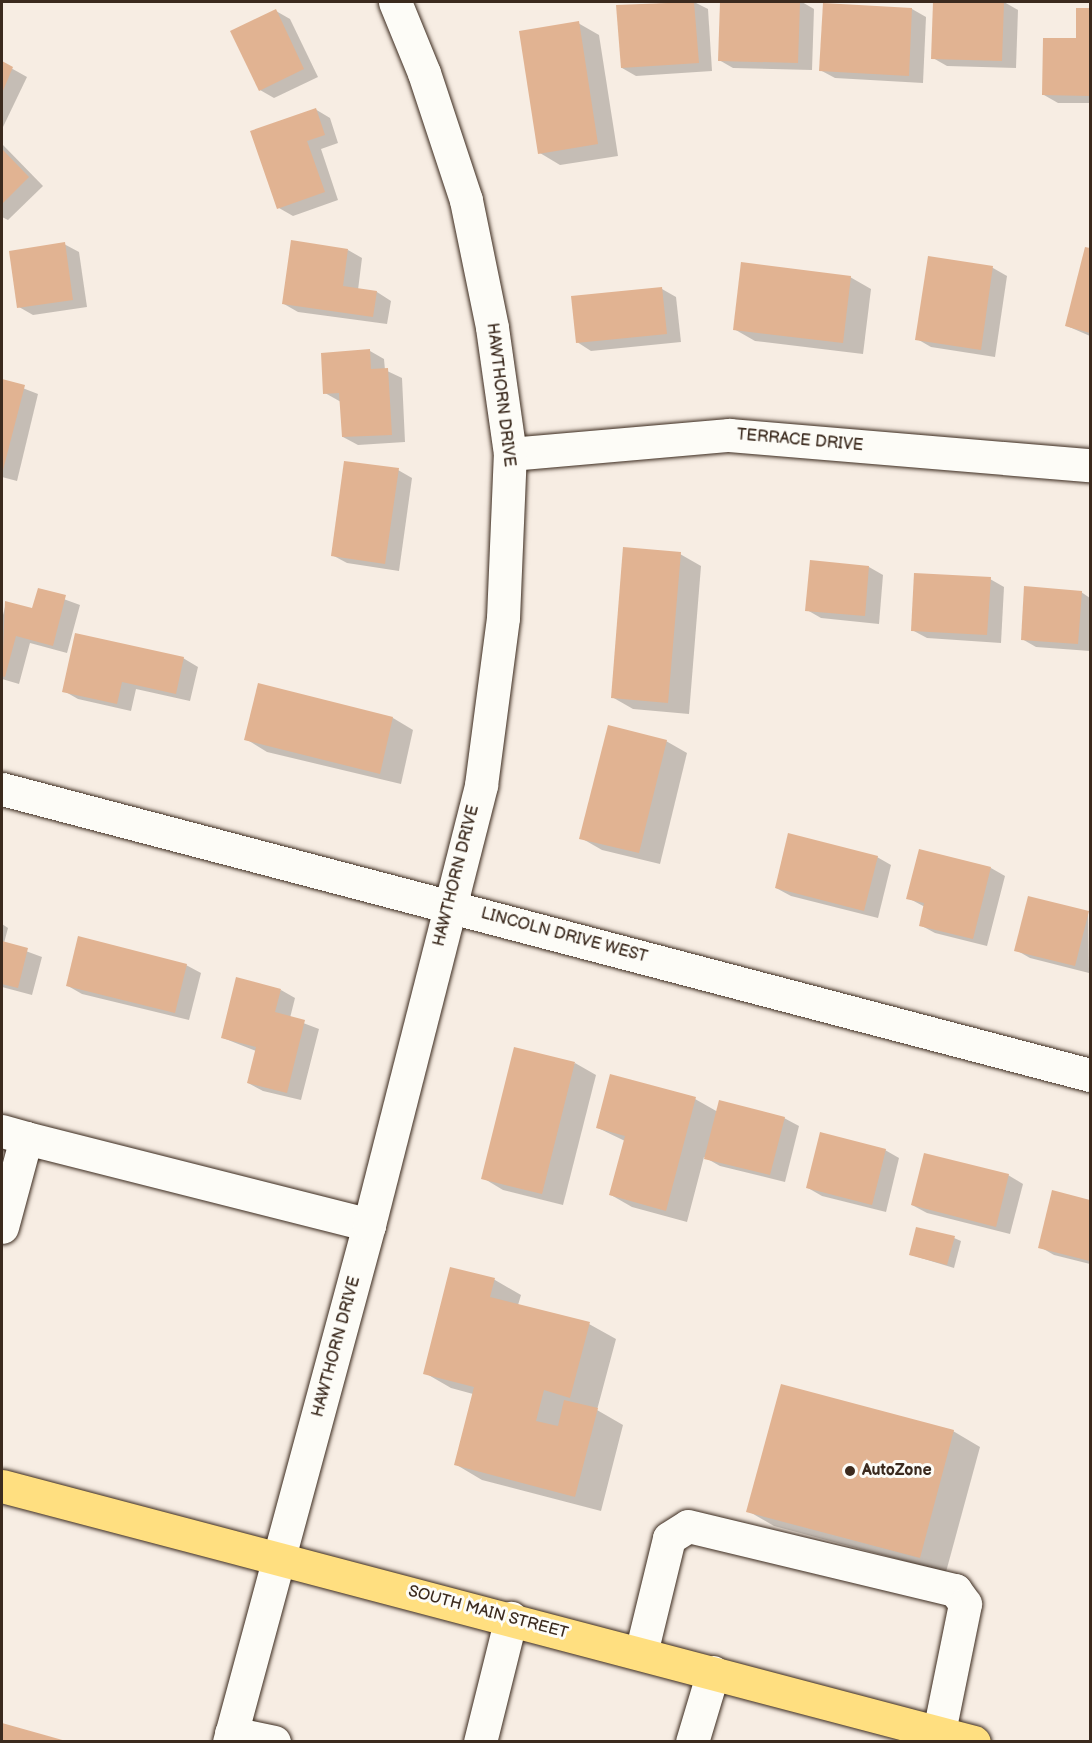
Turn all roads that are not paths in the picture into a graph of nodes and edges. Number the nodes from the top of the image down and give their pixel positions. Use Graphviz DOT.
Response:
graph roads {
  1 [pos="395,2"];
  2 [pos="510,454"];
  3 [pos="1090,465"];
  4 [pos="2,789"];
  5 [pos="449,906"];
  6 [pos="1090,1075"];
  7 [pos="14,1134"];
  8 [pos="369,1225"];
  9 [pos="2,1227"];
  10 [pos="2,1486"];
  11 [pos="281,1558"];
  12 [pos="511,1618"];
  13 [pos="641,1653"];
  14 [pos="713,1672"];
  15 [pos="230,1737"];
  16 [pos="961,1739"];
  17 [pos="274,1742"];
  18 [pos="480,1742"];
  19 [pos="692,1742"];
  1 -- 2 [label="street, HAWTHORN DRIVE"];
  2 -- 3 [label="street, TERRACE DRIVE"];
  2 -- 5 [label="street, HAWTHORN DRIVE"];
  4 -- 5 [label="street, LINCOLN DRIVE WEST"];
  5 -- 6 [label="street, LINCOLN DRIVE WEST"];
  5 -- 8 [label="street, HAWTHORN DRIVE"];
  7 -- 8 [label="street"];
  7 -- 9 [label="street"];
  8 -- 11 [label="street, HAWTHORN DRIVE"];
  10 -- 11 [label="main road, SOUTH MAIN STREET"];
  11 -- 12 [label="main road, SOUTH MAIN STREET"];
  11 -- 15 [label="street, HAWTHORN DRIVE"];
  12 -- 13 [label="main road, SOUTH MAIN STREET"];
  12 -- 18 [label="street"];
  13 -- 14 [label="main road, SOUTH MAIN STREET"];
  13 -- 16 [label="street"];
  14 -- 16 [label="main road, SOUTH MAIN STREET"];
  14 -- 19 [label="street"];
  15 -- 17 [label="street"];
}
